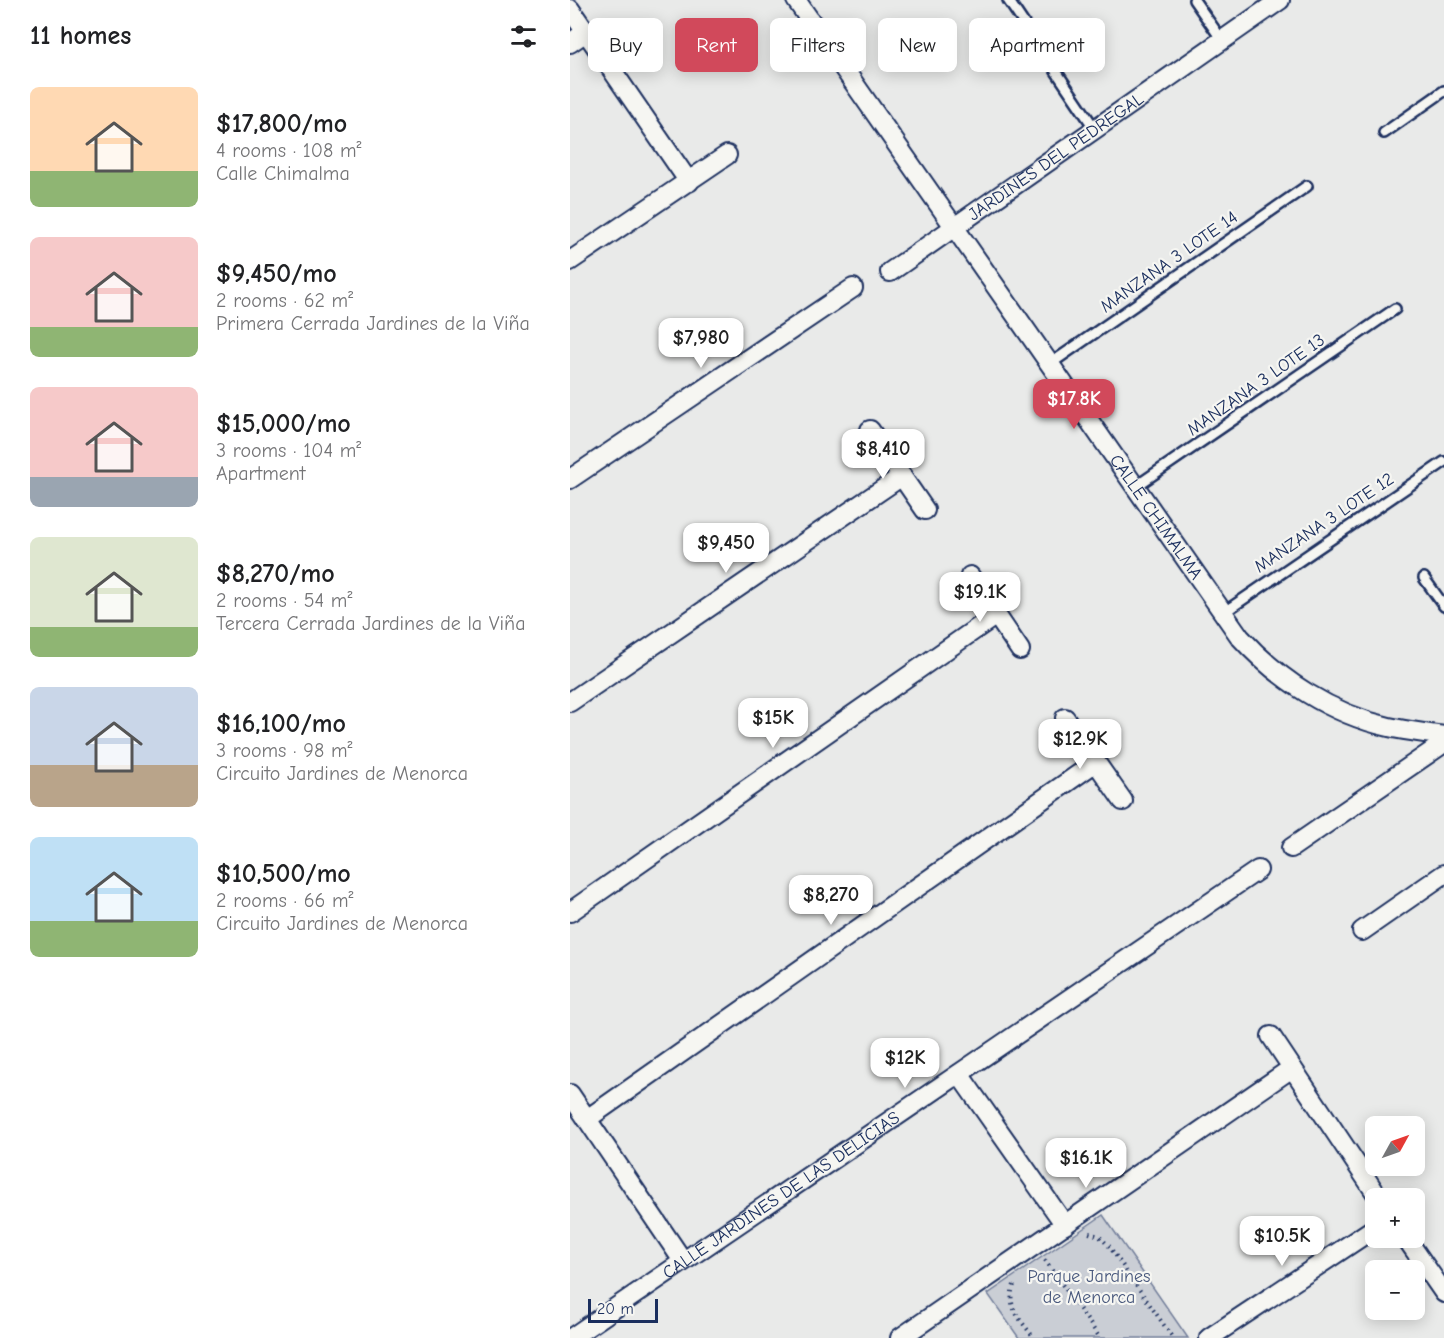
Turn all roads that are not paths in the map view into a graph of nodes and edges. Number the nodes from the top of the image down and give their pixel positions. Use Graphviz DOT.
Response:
graph roads {
  1 [pos="796,0"];
  2 [pos="1008,0"];
  3 [pos="1194,0"];
  4 [pos="1280,0"];
  5 [pos="570,9"];
  6 [pos="586,32"];
  7 [pos="1222,40"];
  8 [pos="570,43"];
  9 [pos="1444,91"];
  10 [pos="1095,129"];
  11 [pos="1384,133"];
  12 [pos="727,155"];
  13 [pos="690,182"];
  14 [pos="1307,186"];
  15 [pos="954,227"];
  16 [pos="570,261"];
  17 [pos="890,272"];
  18 [pos="853,288"];
  19 [pos="1395,309"];
  20 [pos="1050,364"];
  21 [pos="870,430"];
  22 [pos="1444,462"];
  23 [pos="902,476"];
  24 [pos="570,479"];
  25 [pos="1136,488"];
  26 [pos="925,510"];
  27 [pos="970,576"];
  28 [pos="1424,578"];
  29 [pos="1444,606"];
  30 [pos="1223,613"];
  31 [pos="996,615"];
  32 [pos="1020,650"];
  33 [pos="570,702"];
  34 [pos="1065,718"];
  35 [pos="1444,736"];
  36 [pos="1444,743"];
  37 [pos="1096,762"];
  38 [pos="1123,801"];
  39 [pos="1290,848"];
  40 [pos="1258,870"];
  41 [pos="1444,874"];
  42 [pos="570,912"];
  43 [pos="1362,932"];
  44 [pos="1270,1036"];
  45 [pos="1292,1068"];
  46 [pos="959,1074"];
  47 [pos="570,1094"];
  48 [pos="587,1119"];
  49 [pos="1372,1188"];
  50 [pos="1065,1225"];
  51 [pos="1365,1234"];
  52 [pos="1413,1248"];
  53 [pos="683,1262"];
  54 [pos="1444,1293"];
  55 [pos="571,1338"];
  56 [pos="900,1338"];
  57 [pos="1209,1338"];
  1 -- 15 [label="street, CALLE CHIMALMA"];
  2 -- 10 [label="lane"];
  3 -- 7 [label="lane"];
  4 -- 7 [label="street, JARDINES DEL PEDREGAL"];
  5 -- 6 [label="street"];
  6 -- 8 [label="street"];
  6 -- 13 [label="street"];
  7 -- 10 [label="street, JARDINES DEL PEDREGAL"];
  9 -- 11 [label="lane"];
  10 -- 15 [label="street, JARDINES DEL PEDREGAL"];
  12 -- 13 [label="street"];
  13 -- 16 [label="street"];
  14 -- 20 [label="lane, MANZANA 3 LOTE 14"];
  15 -- 17 [label="street, JARDINES DEL PEDREGAL"];
  15 -- 20 [label="street, CALLE CHIMALMA"];
  18 -- 24 [label="street"];
  19 -- 25 [label="lane, MANZANA 3 LOTE 13"];
  20 -- 25 [label="street, CALLE CHIMALMA"];
  21 -- 23 [label="street"];
  22 -- 30 [label="lane, MANZANA 3 LOTE 12"];
  23 -- 26 [label="street"];
  23 -- 33 [label="street"];
  25 -- 30 [label="street, CALLE CHIMALMA"];
  27 -- 31 [label="street"];
  28 -- 29 [label="lane"];
  30 -- 35 [label="street, CALLE CHIMALMA"];
  31 -- 32 [label="street"];
  31 -- 42 [label="street"];
  34 -- 37 [label="street"];
  36 -- 39 [label="street"];
  37 -- 38 [label="street"];
  37 -- 48 [label="street"];
  40 -- 46 [label="street, CALLE JARDINES DE LAS DELICIAS"];
  41 -- 43 [label="street"];
  44 -- 45 [label="street"];
  45 -- 49 [label="street"];
  45 -- 50 [label="street"];
  46 -- 50 [label="street"];
  46 -- 53 [label="street, CALLE JARDINES DE LAS DELICIAS"];
  47 -- 48 [label="street"];
  48 -- 53 [label="street"];
  50 -- 56 [label="street"];
  51 -- 57 [label="street"];
  52 -- 54 [label="street"];
  53 -- 55 [label="street, CALLE JARDINES DE LAS DELICIAS"];
}
